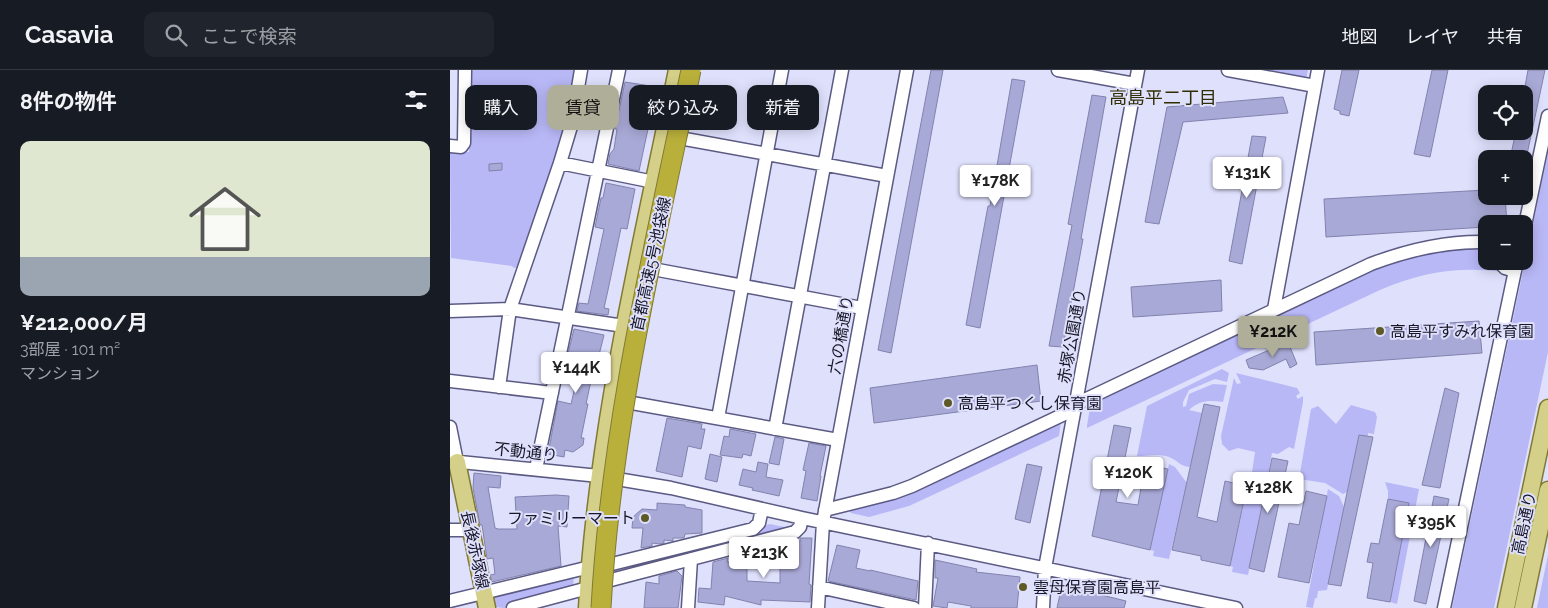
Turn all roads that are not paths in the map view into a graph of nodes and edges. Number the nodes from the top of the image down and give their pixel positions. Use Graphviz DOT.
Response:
graph roads {
  1 [pos="465,70"];
  2 [pos="581,70"];
  3 [pos="619,70"];
  4 [pos="677,70"];
  5 [pos="684,70"];
  6 [pos="691,70"];
  7 [pos="700,70"];
  8 [pos="782,70"];
  9 [pos="842,70"];
  10 [pos="906,70"];
  11 [pos="1058,70"];
  12 [pos="1138,70"];
  13 [pos="1228,70"];
  14 [pos="1318,70"];
  15 [pos="1135,84"];
  16 [pos="1315,86"];
  17 [pos="1548,116"];
  18 [pos="685,139"];
  19 [pos="450,146"];
  20 [pos="767,154"];
  21 [pos="560,163"];
  22 [pos="1533,163"];
  23 [pos="824,164"];
  24 [pos="598,171"];
  25 [pos="887,176"];
  26 [pos="654,182"];
  27 [pos="1478,242"];
  28 [pos="1466,243"];
  29 [pos="1478,247"];
  30 [pos="658,270"];
  31 [pos="1515,270"];
  32 [pos="742,286"];
  33 [pos="800,297"];
  34 [pos="862,308"];
  35 [pos="510,309"];
  36 [pos="1274,310"];
  37 [pos="450,311"];
  38 [pos="568,318"];
  39 [pos="624,326"];
  40 [pos="450,381"];
  41 [pos="499,387"];
  42 [pos="552,392"];
  43 [pos="632,402"];
  44 [pos="1075,406"];
  45 [pos="1548,408"];
  46 [pos="718,418"];
  47 [pos="450,426"];
  48 [pos="775,429"];
  49 [pos="838,440"];
  50 [pos="454,461"];
  51 [pos="536,469"];
  52 [pos="599,476"];
  53 [pos="621,479"];
  54 [pos="1548,490"];
  55 [pos="762,509"];
  56 [pos="824,516"];
  57 [pos="802,518"];
  58 [pos="450,530"];
  59 [pos="470,530"];
  60 [pos="928,543"];
  61 [pos="691,559"];
  62 [pos="590,566"];
  63 [pos="1045,568"];
  64 [pos="611,572"];
  65 [pos="588,588"];
  66 [pos="819,588"];
  67 [pos="450,601"];
  68 [pos="485,601"];
  69 [pos="874,604"];
  70 [pos="1221,606"];
  71 [pos="513,608"];
  72 [pos="587,608"];
  73 [pos="594,608"];
  74 [pos="601,608"];
  75 [pos="609,608"];
  76 [pos="688,608"];
  77 [pos="818,608"];
  78 [pos="914,608"];
  79 [pos="925,608"];
  80 [pos="1043,608"];
  81 [pos="1236,608"];
  82 [pos="1444,608"];
  83 [pos="1506,608"];
  84 [pos="1523,608"];
  1 -- 19 [label="street"];
  2 -- 21 [label="street"];
  3 -- 24 [label="street"];
  4 -- 26 [label="main road"];
  5 -- 73 [label="highway, 首都高速5号池袋線"];
  6 -- 74 [label="highway, 首都高速5号池袋線, bridge"];
  7 -- 18 [label="main road"];
  8 -- 20 [label="street"];
  9 -- 23 [label="street"];
  10 -- 25 [label="street, 六の橋通り"];
  11 -- 15 [label="street"];
  12 -- 15 [label="street, 赤塚公園通り"];
  13 -- 16 [label="street"];
  14 -- 16 [label="street"];
  15 -- 44 [label="street, 赤塚公園通り"];
  16 -- 36 [label="street"];
  17 -- 22 [label="street"];
  18 -- 20 [label="street"];
  18 -- 30 [label="main road"];
  20 -- 23 [label="street"];
  20 -- 32 [label="street"];
  21 -- 24 [label="street"];
  21 -- 35 [label="street"];
  23 -- 25 [label="street"];
  23 -- 33 [label="street"];
  24 -- 26 [label="street"];
  24 -- 38 [label="street"];
  25 -- 34 [label="street, 六の橋通り"];
  26 -- 39 [label="main road"];
  27 -- 28 [label="street"];
  28 -- 29 [label="street"];
  28 -- 36 [label="street"];
  30 -- 32 [label="street"];
  30 -- 43 [label="main road"];
  31 -- 82 [label="street"];
  32 -- 33 [label="street"];
  32 -- 46 [label="street"];
  33 -- 34 [label="street"];
  33 -- 48 [label="street"];
  34 -- 49 [label="street, 六の橋通り"];
  35 -- 37 [label="street"];
  35 -- 38 [label="street"];
  35 -- 41 [label="street"];
  36 -- 44 [label="street"];
  38 -- 39 [label="street"];
  38 -- 42 [label="street"];
  39 -- 52 [label="main road"];
  40 -- 41 [label="street"];
  41 -- 42 [label="street"];
  42 -- 51 [label="street"];
  43 -- 46 [label="street"];
  43 -- 53 [label="main road"];
  44 -- 56 [label="street"];
  44 -- 63 [label="street, 赤塚公園通り"];
  45 -- 83 [label="main road, 高島通り"];
  46 -- 48 [label="street"];
  47 -- 50 [label="street"];
  48 -- 49 [label="street"];
  49 -- 56 [label="street, 六の橋通り"];
  50 -- 51 [label="street, 不動通り"];
  50 -- 59 [label="main road, 長後赤塚線"];
  51 -- 52 [label="street, 不動通り"];
  52 -- 53 [label="street, 不動通り"];
  52 -- 62 [label="main road"];
  53 -- 55 [label="street, 不動通り"];
  53 -- 64 [label="main road"];
  54 -- 84 [label="main road, 高島通り"];
  55 -- 57 [label="street, 不動通り"];
  55 -- 64 [label="street"];
  56 -- 57 [label="street, 不動通り"];
  56 -- 60 [label="street, 不動通り"];
  56 -- 66 [label="street, 六の橋通り"];
  57 -- 61 [label="street"];
  58 -- 59 [label="street"];
  59 -- 68 [label="main road, 長後赤塚線"];
  60 -- 63 [label="street, 不動通り"];
  60 -- 79 [label="street"];
  61 -- 64 [label="street"];
  61 -- 76 [label="street"];
  62 -- 65 [label="main road"];
  62 -- 68 [label="street"];
  63 -- 70 [label="street, 不動通り"];
  63 -- 80 [label="street, 赤塚公園通り"];
  64 -- 75 [label="main road"];
  65 -- 71 [label="street"];
  65 -- 72 [label="main road"];
  66 -- 69 [label="street"];
  66 -- 77 [label="street, 六の橋通り"];
  67 -- 68 [label="street"];
  69 -- 78 [label="street"];
  70 -- 81 [label="street, 不動通り"];
}
